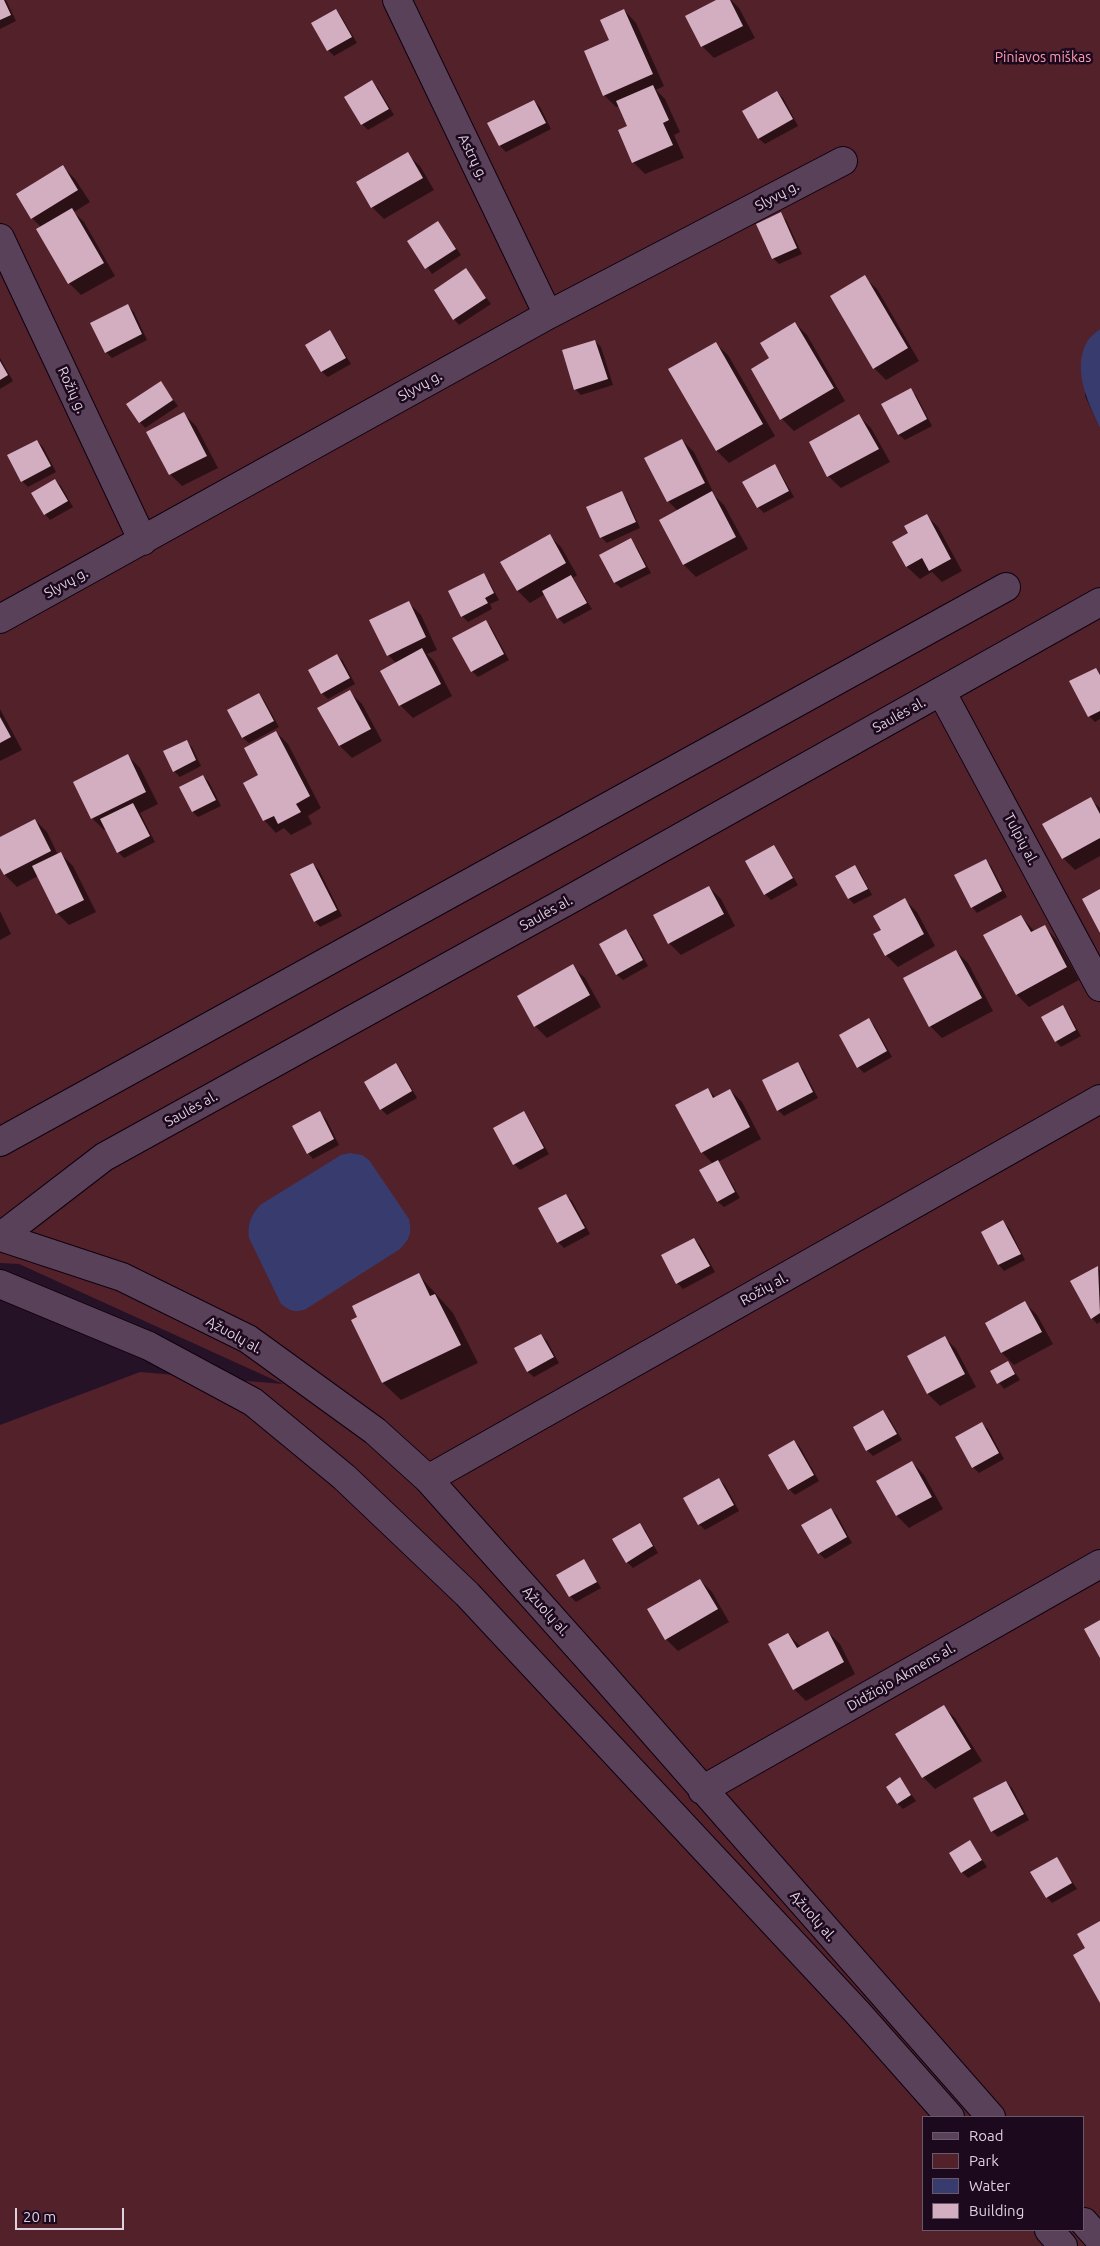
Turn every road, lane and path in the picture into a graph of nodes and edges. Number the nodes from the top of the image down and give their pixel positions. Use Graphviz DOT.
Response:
graph roads {
  1 [pos="397,0"];
  2 [pos="843,161"];
  3 [pos="0,238"];
  4 [pos="548,315"];
  5 [pos="143,541"];
  6 [pos="1006,587"];
  7 [pos="1100,602"];
  8 [pos="0,619"];
  9 [pos="941,691"];
  10 [pos="1100,987"];
  11 [pos="1100,1099"];
  12 [pos="0,1142"];
  13 [pos="0,1237"];
  14 [pos="0,1284"];
  15 [pos="428,1479"];
  16 [pos="1100,1564"];
  17 [pos="702,1790"];
  18 [pos="949,2116"];
  19 [pos="990,2116"];
  20 [pos="1085,2223"];
  21 [pos="1050,2231"];
  22 [pos="1100,2240"];
  23 [pos="1063,2246"];
  1 -- 4 [label="street, Astrų g."];
  2 -- 4 [label="street, Slyvų g."];
  3 -- 5 [label="street, Rožių g."];
  4 -- 5 [label="street, Slyvų g."];
  5 -- 8 [label="street, Slyvų g."];
  6 -- 12 [label="street"];
  7 -- 9 [label="street, Saulės al."];
  9 -- 10 [label="street, Tulpių al."];
  9 -- 13 [label="street, Saulės al."];
  11 -- 15 [label="street, Rožių al."];
  13 -- 15 [label="street, Ąžuolų al."];
  14 -- 18 [label="street"];
  15 -- 17 [label="street, Ąžuolų al."];
  16 -- 17 [label="street, Didžiojo Akmens al."];
  17 -- 19 [label="street, Ąžuolų al."];
  20 -- 22 [label="street"];
  21 -- 23 [label="street"];
}
